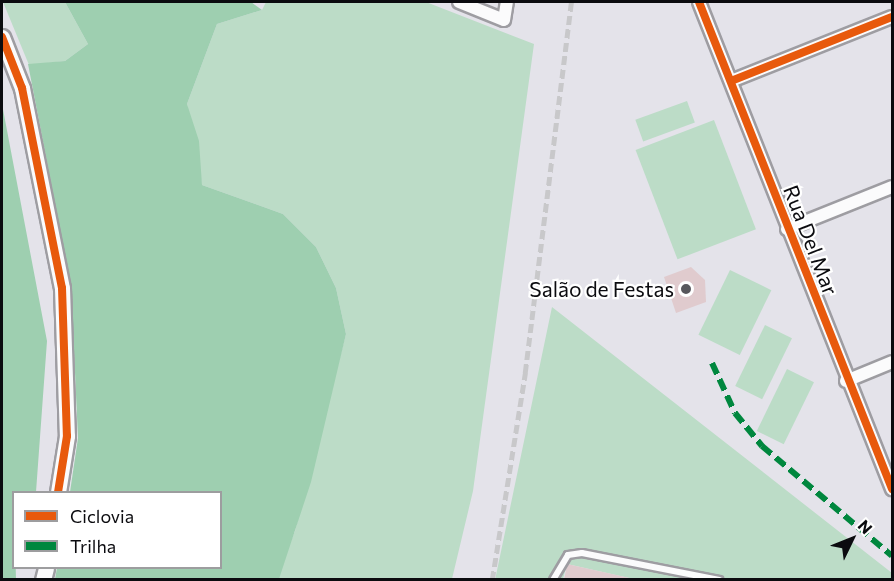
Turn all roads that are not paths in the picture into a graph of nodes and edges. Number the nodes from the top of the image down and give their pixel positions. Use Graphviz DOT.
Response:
graph roads {
  1 [pos="459,2"];
  2 [pos="507,2"];
  3 [pos="699,2"];
  4 [pos="892,17"];
  5 [pos="2,37"];
  6 [pos="731,81"];
  7 [pos="892,187"];
  8 [pos="787,229"];
  9 [pos="892,362"];
  10 [pos="846,381"];
  11 [pos="892,489"];
  12 [pos="58,491"];
  13 [pos="553,579"];
  14 [pos="719,579"];
  1 -- 2 [label="street"];
  3 -- 6 [label="street, Rua Del Mar"];
  4 -- 6 [label="street"];
  5 -- 12 [label="street"];
  6 -- 8 [label="street, Rua Del Mar"];
  7 -- 8 [label="street"];
  8 -- 10 [label="street, Rua Del Mar"];
  9 -- 10 [label="street"];
  10 -- 11 [label="street, Rua Del Mar"];
  13 -- 14 [label="lane"];
}
